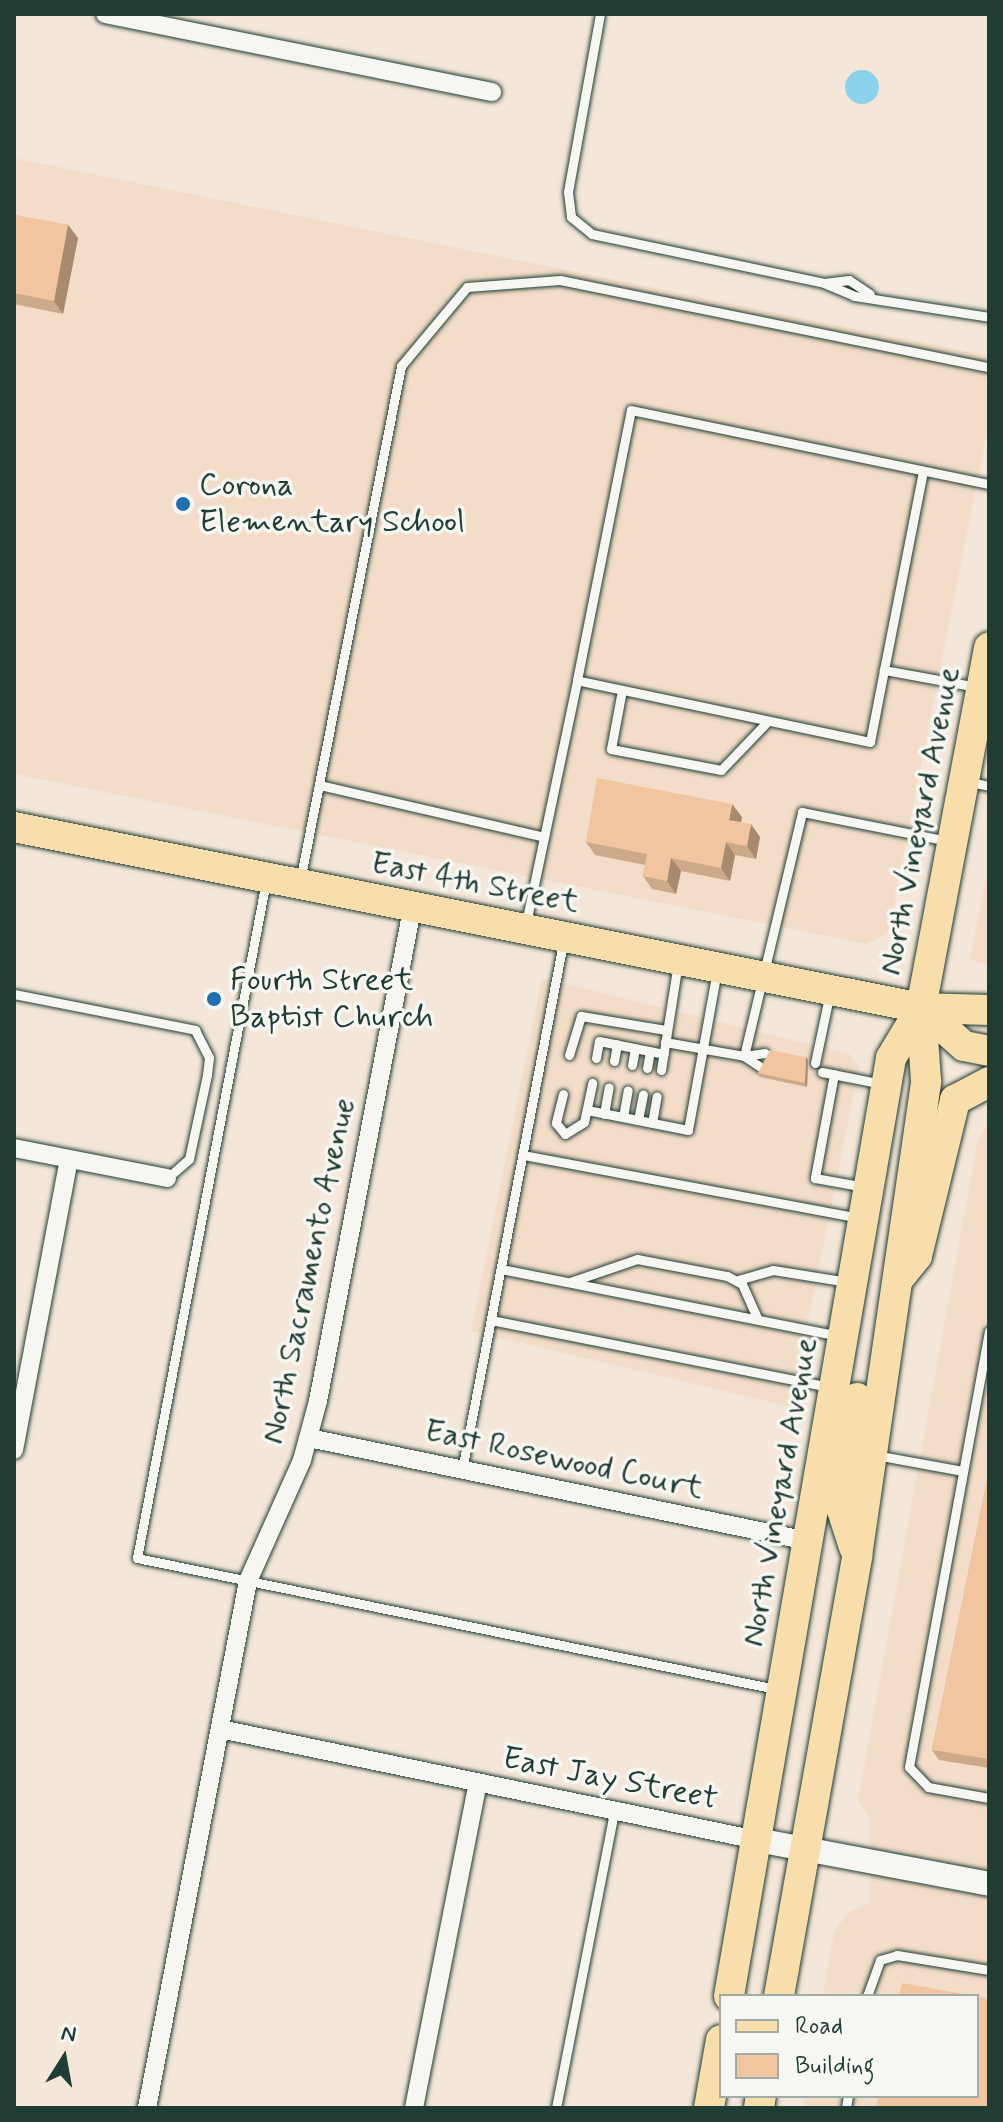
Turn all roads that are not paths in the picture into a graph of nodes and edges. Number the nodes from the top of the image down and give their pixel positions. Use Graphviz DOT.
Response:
graph roads {
  1 [pos="105,14"];
  2 [pos="600,14"];
  3 [pos="492,92"];
  4 [pos="989,317"];
  5 [pos="989,367"];
  6 [pos="923,471"];
  7 [pos="989,484"];
  8 [pos="988,654"];
  9 [pos="884,670"];
  10 [pos="577,680"];
  11 [pos="982,688"];
  12 [pos="622,690"];
  13 [pos="768,721"];
  14 [pos="977,784"];
  15 [pos="319,785"];
  16 [pos="14,827"];
  17 [pos="544,837"];
  18 [pos="955,842"];
  19 [pos="267,878"];
  20 [pos="300,885"];
  21 [pos="412,909"];
  22 [pos="525,930"];
  23 [pos="564,937"];
  24 [pos="679,960"];
  25 [pos="717,967"];
  26 [pos="765,976"];
  27 [pos="831,989"];
  28 [pos="14,994"];
  29 [pos="921,1008"];
  30 [pos="989,1010"];
  31 [pos="666,1030"];
  32 [pos="665,1042"];
  33 [pos="617,1044"];
  34 [pos="635,1048"];
  35 [pos="701,1049"];
  36 [pos="650,1051"];
  37 [pos="989,1051"];
  38 [pos="765,1053"];
  39 [pos="664,1054"];
  40 [pos="569,1055"];
  41 [pos="744,1056"];
  42 [pos="596,1058"];
  43 [pos="614,1061"];
  44 [pos="632,1065"];
  45 [pos="647,1068"];
  46 [pos="762,1068"];
  47 [pos="661,1070"];
  48 [pos="822,1072"];
  49 [pos="834,1074"];
  50 [pos="809,1077"];
  51 [pos="989,1082"];
  52 [pos="592,1083"];
  53 [pos="886,1085"];
  54 [pos="609,1087"];
  55 [pos="628,1090"];
  56 [pos="563,1094"];
  57 [pos="643,1094"];
  58 [pos="657,1096"];
  59 [pos="587,1110"];
  60 [pos="604,1114"];
  61 [pos="623,1117"];
  62 [pos="638,1120"];
  63 [pos="652,1123"];
  64 [pos="14,1148"];
  65 [pos="523,1155"];
  66 [pos="69,1160"];
  67 [pos="167,1178"];
  68 [pos="868,1188"];
  69 [pos="863,1219"];
  70 [pos="501,1269"];
  71 [pos="738,1280"];
  72 [pos="570,1282"];
  73 [pos="851,1283"];
  74 [pos="892,1288"];
  75 [pos="491,1320"];
  76 [pos="758,1320"];
  77 [pos="989,1331"];
  78 [pos="842,1336"];
  79 [pos="832,1388"];
  80 [pos="309,1438"];
  81 [pos="14,1450"];
  82 [pos="871,1454"];
  83 [pos="462,1470"];
  84 [pos="963,1471"];
  85 [pos="808,1541"];
  86 [pos="857,1556"];
  87 [pos="248,1581"];
  88 [pos="783,1690"];
  89 [pos="220,1729"];
  90 [pos="477,1786"];
  91 [pos="989,1798"];
  92 [pos="614,1811"];
  93 [pos="757,1840"];
  94 [pos="806,1849"];
  95 [pos="989,1884"];
  96 [pos="989,1970"];
  97 [pos="729,1994"];
  98 [pos="779,1994"];
  99 [pos="868,1994"];
  100 [pos="719,2051"];
  101 [pos="147,2108"];
  102 [pos="414,2108"];
  103 [pos="556,2108"];
  104 [pos="709,2108"];
  1 -- 3 [label="street"];
  2 -- 4 [label="lane"];
  5 -- 15 [label="lane"];
  6 -- 7 [label="lane"];
  6 -- 9 [label="lane"];
  6 -- 10 [label="lane"];
  8 -- 11 [label="main road, North Vineyard Avenue"];
  9 -- 11 [label="lane"];
  9 -- 13 [label="lane"];
  10 -- 12 [label="lane"];
  10 -- 17 [label="lane"];
  11 -- 14 [label="main road, North Vineyard Avenue"];
  12 -- 13 [label="lane"];
  12 -- 13 [label="lane"];
  14 -- 18 [label="main road, North Vineyard Avenue"];
  15 -- 17 [label="lane"];
  15 -- 20 [label="lane"];
  16 -- 19 [label="main road, East 4th Street"];
  17 -- 22 [label="lane"];
  18 -- 26 [label="lane"];
  18 -- 29 [label="main road, North Vineyard Avenue"];
  19 -- 20 [label="main road, East 4th Street"];
  19 -- 87 [label="lane"];
  20 -- 21 [label="main road, East 4th Street"];
  21 -- 22 [label="main road, East 4th Street"];
  21 -- 80 [label="street, North Sacramento Avenue"];
  22 -- 23 [label="main road, East 4th Street"];
  23 -- 24 [label="main road, East 4th Street"];
  23 -- 65 [label="lane"];
  24 -- 25 [label="main road, East 4th Street"];
  24 -- 31 [label="lane"];
  25 -- 26 [label="main road, East 4th Street"];
  25 -- 35 [label="lane"];
  26 -- 27 [label="main road, East 4th Street"];
  26 -- 41 [label="lane"];
  27 -- 29 [label="main road, East 4th Street"];
  27 -- 48 [label="lane"];
  28 -- 67 [label="lane"];
  29 -- 30 [label="main road, East 4th Street"];
  29 -- 37 [label="main road, East 4th Street"];
  29 -- 53 [label="main road, North Vineyard Avenue"];
  29 -- 74 [label="main road, North Vineyard Avenue"];
  31 -- 32 [label="lane"];
  31 -- 40 [label="lane"];
  32 -- 35 [label="lane"];
  32 -- 39 [label="lane"];
  33 -- 34 [label="lane"];
  33 -- 42 [label="lane"];
  33 -- 43 [label="lane"];
  34 -- 36 [label="lane"];
  34 -- 44 [label="lane"];
  35 -- 41 [label="lane"];
  35 -- 63 [label="lane"];
  36 -- 39 [label="lane"];
  36 -- 45 [label="lane"];
  38 -- 41 [label="lane"];
  39 -- 47 [label="lane"];
  41 -- 46 [label="lane"];
  48 -- 49 [label="lane"];
  48 -- 50 [label="lane"];
  49 -- 53 [label="lane"];
  49 -- 68 [label="lane"];
  51 -- 74 [label="main road"];
  52 -- 59 [label="lane"];
  53 -- 68 [label="main road, North Vineyard Avenue"];
  54 -- 60 [label="lane"];
  55 -- 61 [label="lane"];
  56 -- 59 [label="lane"];
  57 -- 62 [label="lane"];
  58 -- 63 [label="lane"];
  59 -- 60 [label="lane"];
  60 -- 61 [label="lane"];
  61 -- 62 [label="lane"];
  62 -- 63 [label="lane"];
  64 -- 66 [label="street"];
  65 -- 69 [label="lane"];
  65 -- 70 [label="lane"];
  66 -- 67 [label="street"];
  66 -- 81 [label="street"];
  68 -- 69 [label="main road, North Vineyard Avenue"];
  69 -- 73 [label="main road, North Vineyard Avenue"];
  70 -- 72 [label="lane"];
  70 -- 75 [label="lane"];
  71 -- 72 [label="lane"];
  71 -- 73 [label="lane"];
  71 -- 76 [label="lane"];
  72 -- 76 [label="lane"];
  73 -- 78 [label="main road, North Vineyard Avenue"];
  74 -- 82 [label="main road, North Vineyard Avenue"];
  75 -- 79 [label="lane"];
  75 -- 83 [label="lane"];
  76 -- 78 [label="lane"];
  77 -- 84 [label="lane"];
  78 -- 79 [label="main road, North Vineyard Avenue"];
  78 -- 86 [label="main road"];
  79 -- 85 [label="main road, North Vineyard Avenue"];
  80 -- 83 [label="street, East Rosewood Court"];
  80 -- 87 [label="street, North Sacramento Avenue"];
  82 -- 84 [label="lane"];
  82 -- 86 [label="main road, North Vineyard Avenue"];
  83 -- 85 [label="street, East Rosewood Court"];
  84 -- 91 [label="lane"];
  85 -- 88 [label="main road, North Vineyard Avenue"];
  86 -- 94 [label="main road, North Vineyard Avenue"];
  87 -- 88 [label="lane"];
  87 -- 89 [label="street, North Sacramento Avenue"];
  88 -- 93 [label="main road, North Vineyard Avenue"];
  89 -- 90 [label="street, East Jay Street"];
  89 -- 101 [label="street, North Sacramento Avenue"];
  90 -- 92 [label="street, East Jay Street"];
  90 -- 102 [label="street"];
  92 -- 93 [label="street, East Jay Street"];
  92 -- 103 [label="lane"];
  93 -- 94 [label="street, East Jay Street"];
  93 -- 97 [label="main road, North Vineyard Avenue"];
  94 -- 95 [label="street, East Jay Street"];
  94 -- 98 [label="main road, North Vineyard Avenue"];
  96 -- 99 [label="lane"];
  100 -- 104 [label="main road"];
}
